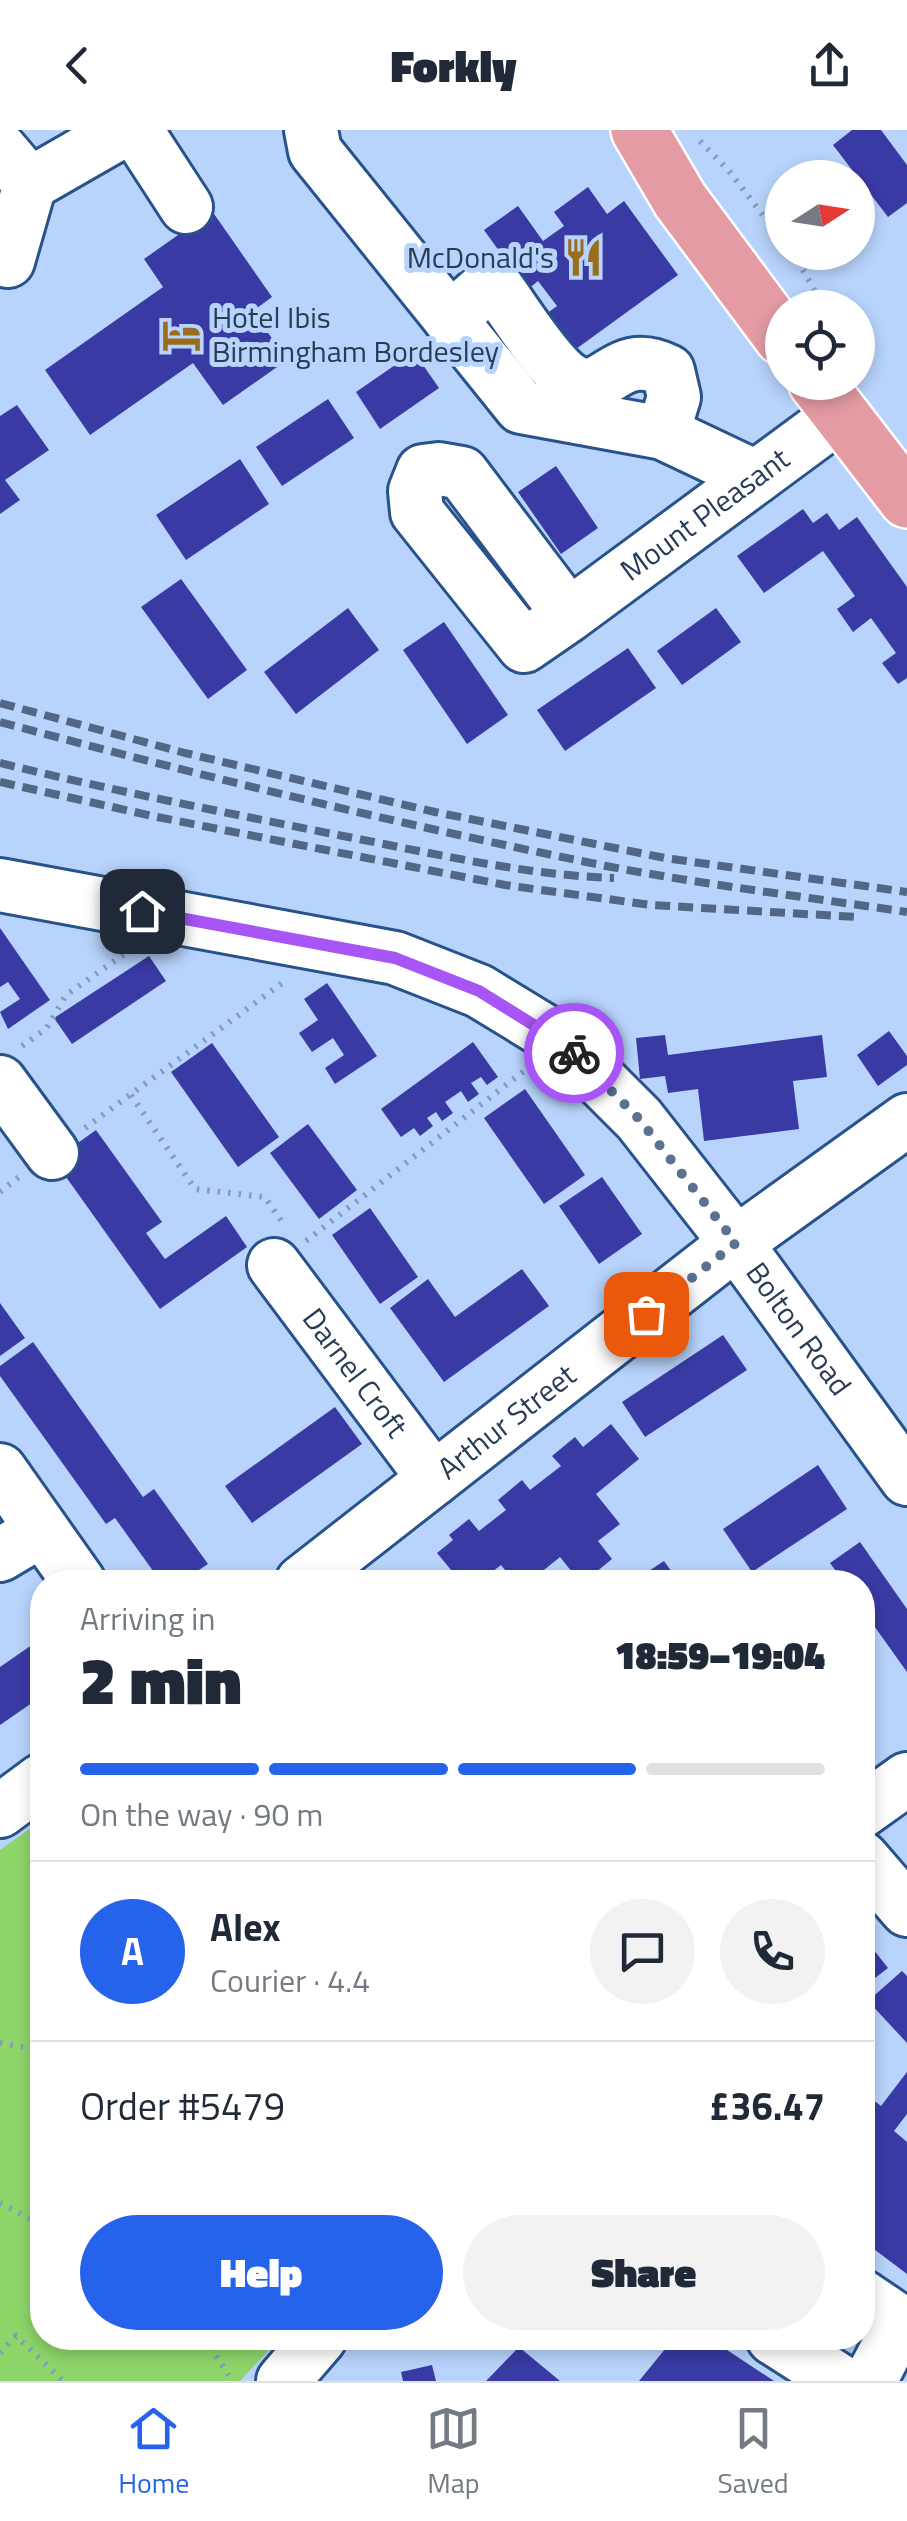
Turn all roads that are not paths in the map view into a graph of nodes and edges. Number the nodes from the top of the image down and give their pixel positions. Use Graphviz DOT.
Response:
graph roads {
  1 [pos="124,130"];
  2 [pos="136,130"];
  3 [pos="311,130"];
  4 [pos="613,130"];
  5 [pos="639,130"];
  6 [pos="15,166"];
  7 [pos="680,200"];
  8 [pos="186,207"];
  9 [pos="8,261"];
  10 [pos="765,315"];
  11 [pos="827,400"];
  12 [pos="829,400"];
  13 [pos="756,478"];
  14 [pos="907,500"];
  15 [pos="569,615"];
  16 [pos="2,887"];
  17 [pos="8,1066"];
  18 [pos="907,1120"];
  19 [pos="52,1152"];
  20 [pos="736,1243"];
  21 [pos="286,1256"];
  22 [pos="0,1470"];
  23 [pos="434,1478"];
  24 [pos="907,1479"];
  25 [pos="21,1542"];
  26 [pos="62,1570"];
  27 [pos="317,1570"];
  28 [pos="907,1779"];
  29 [pos="30,1789"];
  30 [pos="875,1802"];
  31 [pos="0,1811"];
  32 [pos="875,1873"];
  33 [pos="907,1910"];
  34 [pos="875,2305"];
  35 [pos="310,2350"];
  36 [pos="800,2350"];
  37 [pos="867,2380"];
  38 [pos="283,2381"];
  1 -- 6 [label="street"];
  2 -- 8 [label="street"];
  3 -- 13 [label="street"];
  4 -- 7 [label="main road"];
  5 -- 7 [label="main road"];
  6 -- 9 [label="street"];
  7 -- 10 [label="main road"];
  11 -- 13 [label="street, Mount Pleasant"];
  12 -- 14 [label="main road"];
  13 -- 15 [label="street, Mount Pleasant"];
  16 -- 20 [label="street, Bolton Road"];
  17 -- 19 [label="street"];
  18 -- 20 [label="street, Arthur Street"];
  20 -- 23 [label="street, Arthur Street"];
  20 -- 24 [label="street, Bolton Road"];
  21 -- 23 [label="street, Darnel Croft"];
  22 -- 25 [label="street"];
  23 -- 27 [label="street, Arthur Street"];
  25 -- 26 [label="street"];
  28 -- 30 [label="street"];
  29 -- 31 [label="street"];
  32 -- 33 [label="street"];
  34 -- 37 [label="street"];
  35 -- 38 [label="street"];
  36 -- 37 [label="street"];
}
